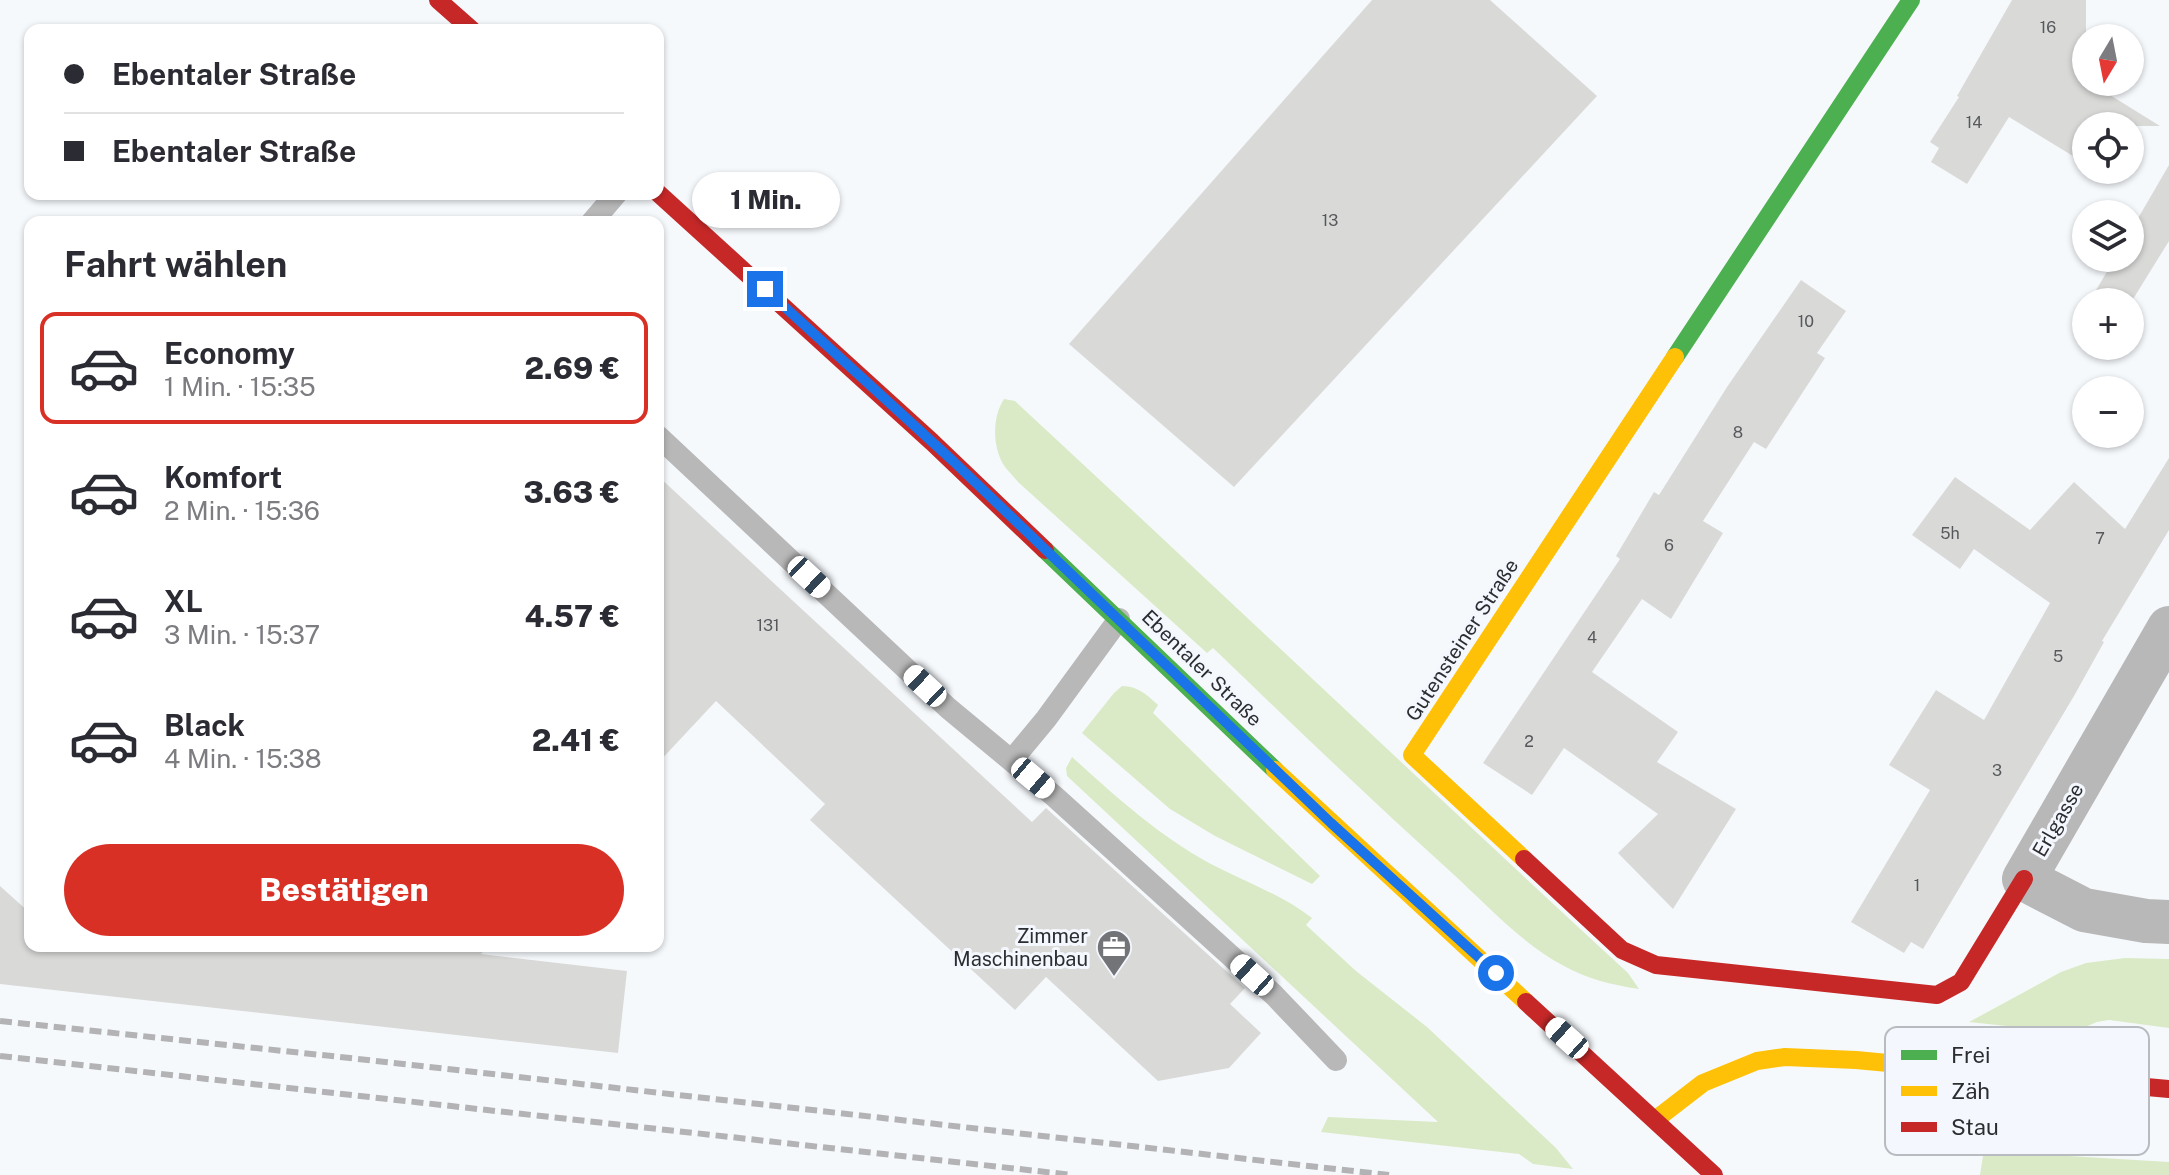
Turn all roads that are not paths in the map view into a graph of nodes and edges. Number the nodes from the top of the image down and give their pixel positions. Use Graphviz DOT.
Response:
graph roads {
  1 [pos="438,0"];
  2 [pos="1911,0"];
  3 [pos="465,24"];
  4 [pos="664,198"];
  5 [pos="611,200"];
  6 [pos="597,216"];
  7 [pos="664,442"];
  8 [pos="1119,619"];
  9 [pos="2169,628"];
  10 [pos="1012,760"];
  11 [pos="2024,879"];
  12 [pos="2169,922"];
  13 [pos="1336,1060"];
  14 [pos="1885,1063"];
  15 [pos="2149,1087"];
  16 [pos="2169,1089"];
  17 [pos="1655,1120"];
  18 [pos="1714,1175"];
  1 -- 3 [label="street"];
  2 -- 11 [label="street, Gutensteiner Straße"];
  4 -- 8 [label="street, Ebentaler Straße"];
  5 -- 6 [label="lane"];
  7 -- 10 [label="lane"];
  8 -- 10 [label="lane"];
  8 -- 17 [label="street, Ebentaler Straße"];
  9 -- 11 [label="street, Erlgasse"];
  10 -- 13 [label="lane"];
  11 -- 12 [label="street, Erlgasse"];
  14 -- 17 [label="street"];
  15 -- 16 [label="street"];
  17 -- 18 [label="street, Ebentaler Straße"];
}
